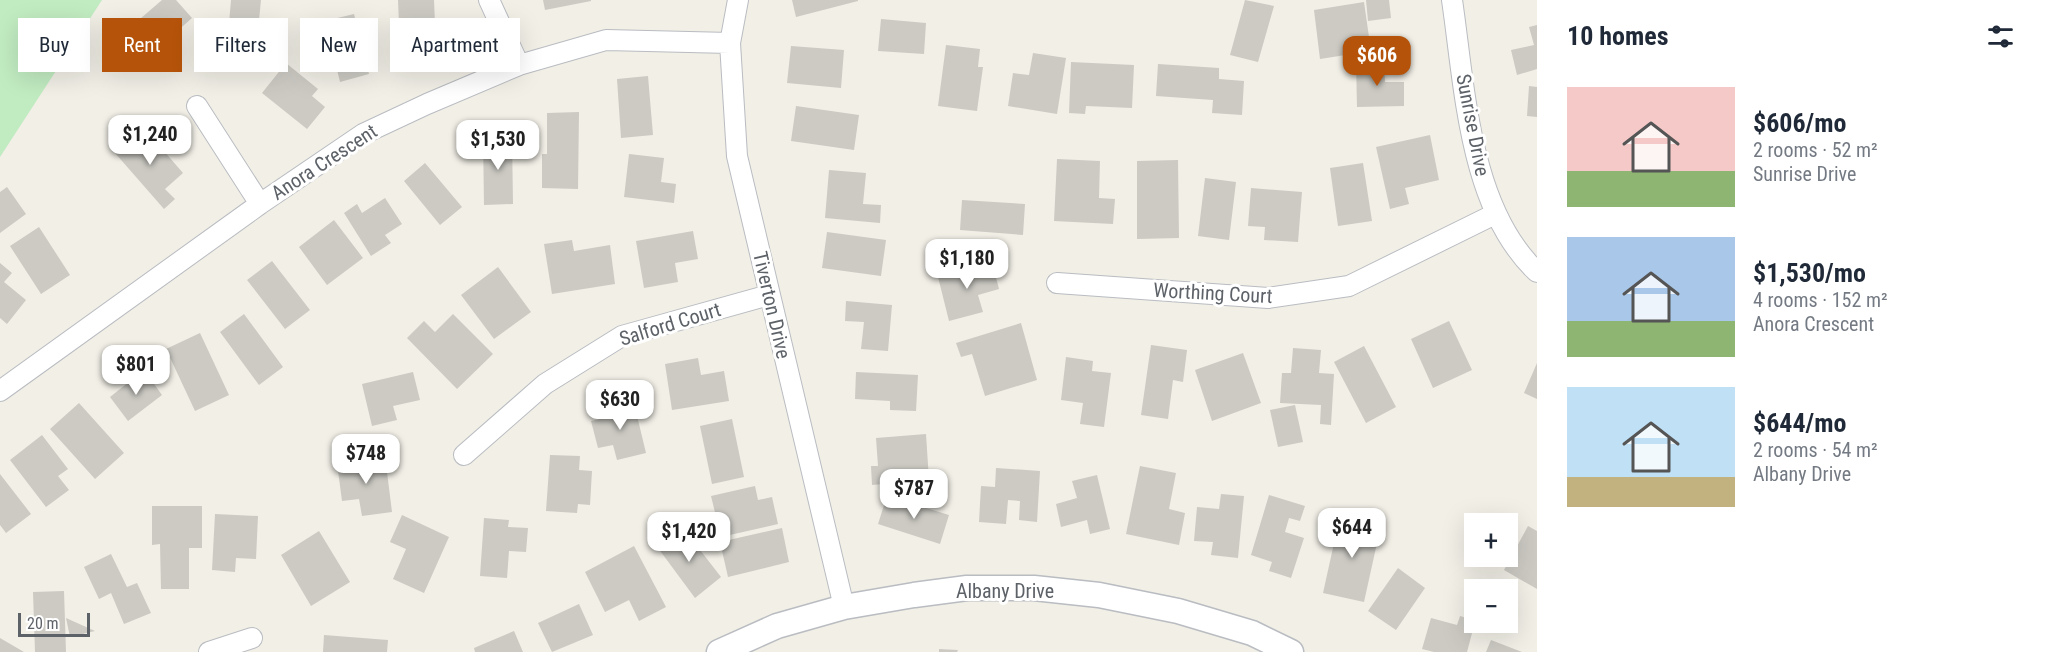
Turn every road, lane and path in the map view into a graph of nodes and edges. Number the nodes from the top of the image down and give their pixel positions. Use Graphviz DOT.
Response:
graph roads {
  1 [pos="489,0"];
  2 [pos="738,0"];
  3 [pos="1452,0"];
  4 [pos="497,18"];
  5 [pos="730,43"];
  6 [pos="520,65"];
  7 [pos="502,72"];
  8 [pos="197,106"];
  9 [pos="260,204"];
  10 [pos="1495,213"];
  11 [pos="1537,272"];
  12 [pos="1057,283"];
  13 [pos="769,295"];
  14 [pos="0,391"];
  15 [pos="464,455"];
  16 [pos="844,607"];
  17 [pos="252,638"];
  18 [pos="209,652"];
  19 [pos="719,652"];
  20 [pos="1291,652"];
  1 -- 4 [label="street"];
  2 -- 5 [label="street, Tiverton Drive"];
  3 -- 10 [label="street, Sunrise Drive"];
  5 -- 6 [label="street, Anora Crescent"];
  5 -- 13 [label="street, Tiverton Drive"];
  7 -- 9 [label="street, Anora Crescent"];
  8 -- 9 [label="street"];
  9 -- 14 [label="street, Anora Crescent"];
  10 -- 11 [label="street, Sunrise Drive"];
  10 -- 12 [label="street, Worthing Court"];
  13 -- 15 [label="street, Salford Court"];
  13 -- 16 [label="street, Tiverton Drive"];
  16 -- 19 [label="street, Albany Drive"];
  16 -- 20 [label="street, Albany Drive"];
  17 -- 18 [label="street"];
}
